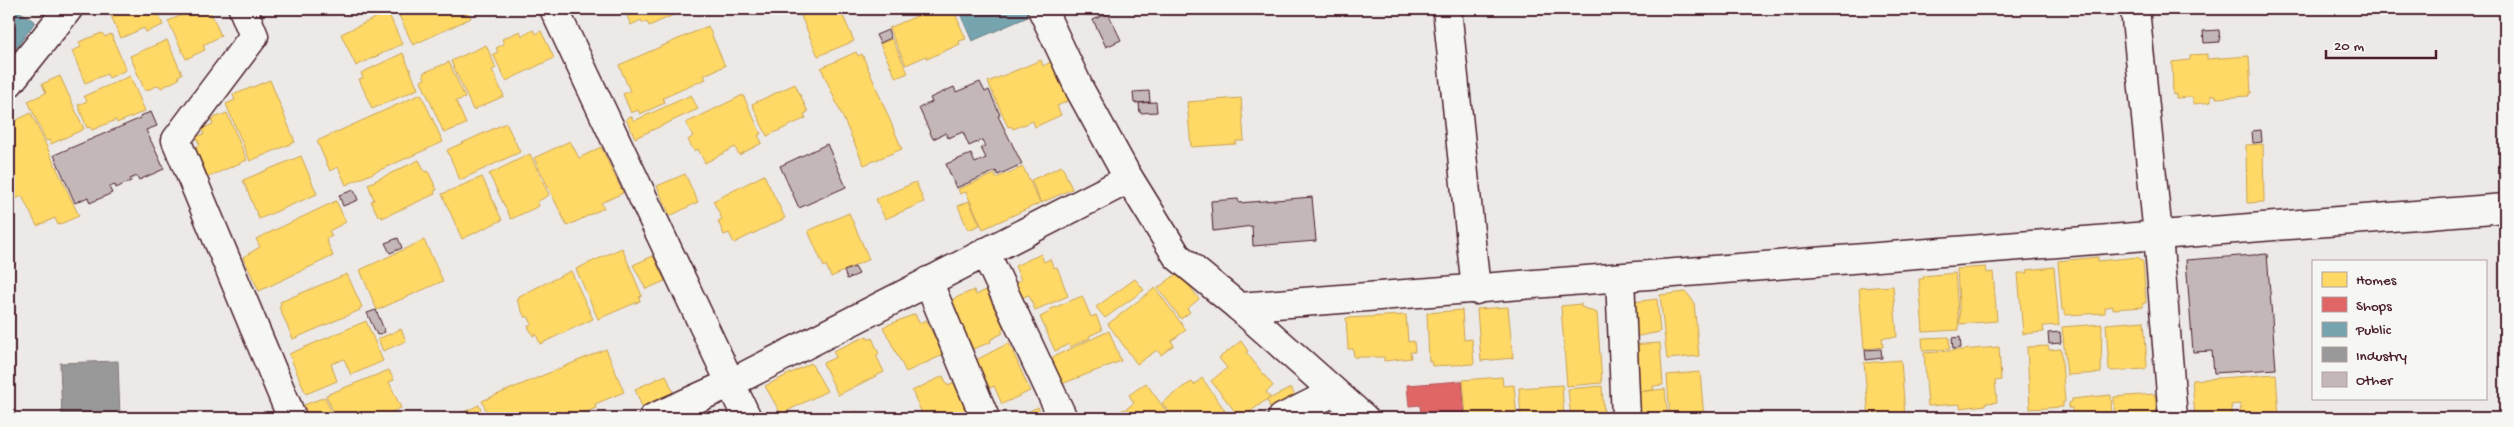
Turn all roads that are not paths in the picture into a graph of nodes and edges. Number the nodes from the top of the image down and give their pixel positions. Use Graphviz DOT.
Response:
graph roads {
  1 [pos="68,9"];
  2 [pos="243,9"];
  3 [pos="554,9"];
  4 [pos="1042,9"];
  5 [pos="1447,9"];
  6 [pos="2135,9"];
  7 [pos="9,83"];
  8 [pos="1129,179"];
  9 [pos="2505,208"];
  10 [pos="2158,235"];
  11 [pos="985,252"];
  12 [pos="1620,278"];
  13 [pos="928,281"];
  14 [pos="1476,290"];
  15 [pos="1239,307"];
  16 [pos="731,383"];
  17 [pos="1334,392"];
  18 [pos="1062,416"];
  19 [pos="292,418"];
  20 [pos="654,418"];
  21 [pos="747,418"];
  22 [pos="985,418"];
  23 [pos="1282,418"];
  24 [pos="1364,418"];
  25 [pos="1626,418"];
  26 [pos="2173,418"];
  1 -- 7 [label="street"];
  2 -- 19 [label="street"];
  3 -- 16 [label="street"];
  4 -- 8 [label="street"];
  5 -- 14 [label="street"];
  6 -- 10 [label="street"];
  8 -- 11 [label="street"];
  8 -- 15 [label="street"];
  9 -- 10 [label="street"];
  10 -- 12 [label="street"];
  10 -- 26 [label="street"];
  11 -- 13 [label="street"];
  11 -- 18 [label="street"];
  12 -- 14 [label="street"];
  12 -- 25 [label="street"];
  13 -- 16 [label="street"];
  13 -- 22 [label="street"];
  14 -- 15 [label="street"];
  15 -- 17 [label="street"];
  16 -- 20 [label="street"];
  16 -- 21 [label="street"];
  17 -- 23 [label="street"];
  17 -- 24 [label="street"];
}
